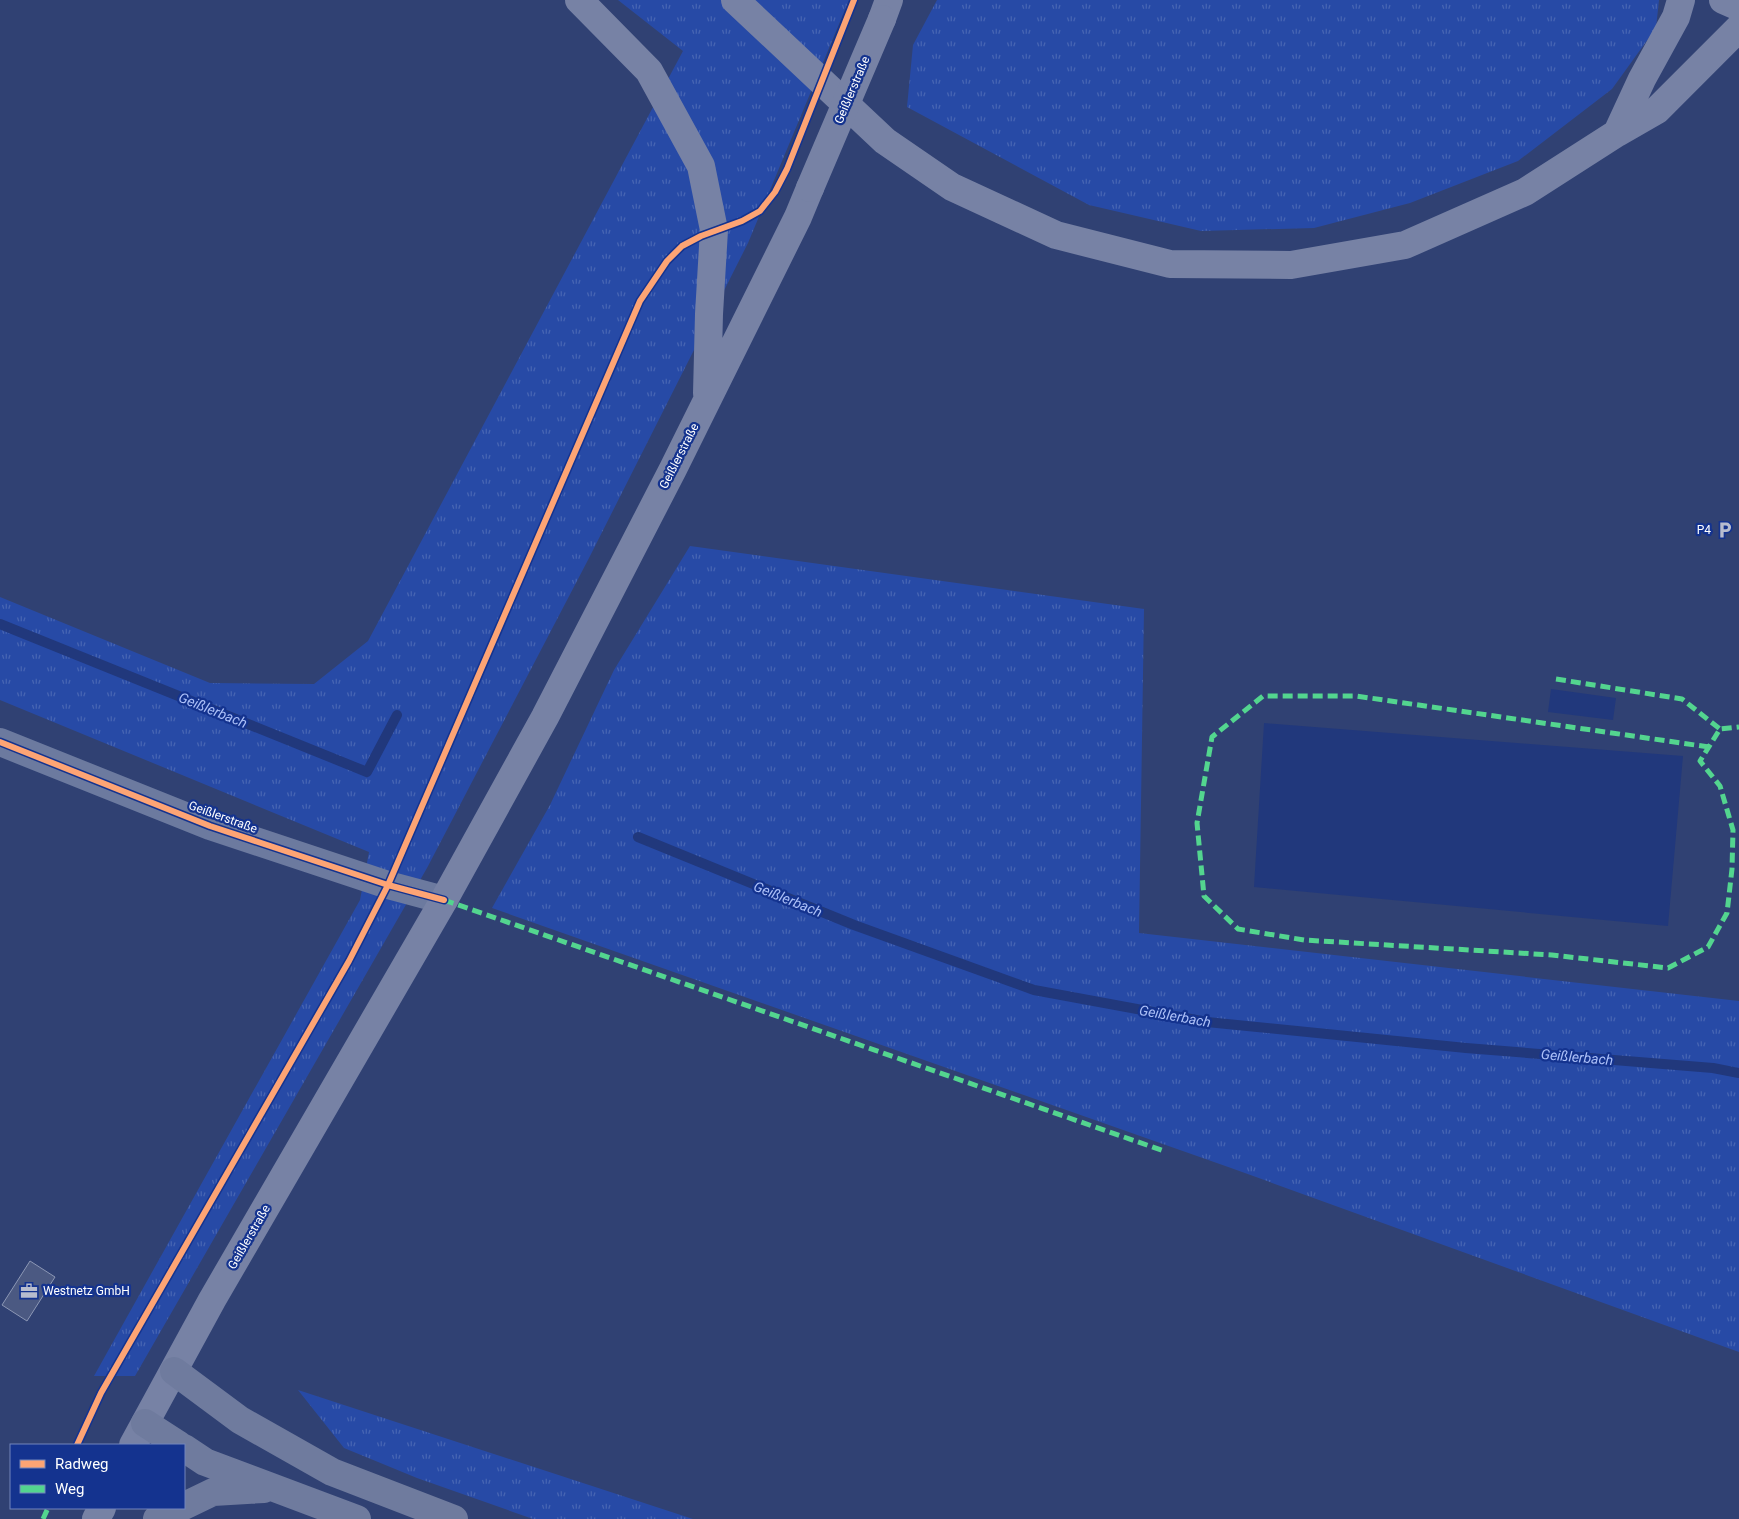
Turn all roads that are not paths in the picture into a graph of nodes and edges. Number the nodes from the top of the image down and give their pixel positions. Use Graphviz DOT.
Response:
graph roads {
  1 [pos="579,0"];
  2 [pos="735,0"];
  3 [pos="1681,0"];
  4 [pos="1724,0"];
  5 [pos="1739,7"];
  6 [pos="886,9"];
  7 [pos="1739,28"];
  8 [pos="1617,133"];
  9 [pos="706,402"];
  10 [pos="0,742"];
  11 [pos="444,900"];
  12 [pos="174,1370"];
  13 [pos="139,1434"];
  14 [pos="175,1444"];
  15 [pos="185,1449"];
  16 [pos="272,1488"];
  17 [pos="185,1506"];
  18 [pos="178,1509"];
  19 [pos="157,1519"];
  20 [pos="357,1519"];
  21 [pos="454,1519"];
  1 -- 9 [label="main road"];
  2 -- 8 [label="main road"];
  3 -- 8 [label="main road"];
  4 -- 5 [label="main road"];
  6 -- 9 [label="main road, Geißlerstraße, bridge"];
  7 -- 8 [label="main road"];
  9 -- 11 [label="main road, Geißlerstraße"];
  10 -- 11 [label="street, Geißlerstraße"];
  11 -- 12 [label="main road, Geißlerstraße"];
  12 -- 13 [label="main road, Geißlerstraße"];
  12 -- 21 [label="highway"];
  13 -- 14 [label="highway"];
  15 -- 16 [label="highway"];
  16 -- 17 [label="highway"];
  16 -- 20 [label="highway"];
  18 -- 19 [label="highway"];
}
